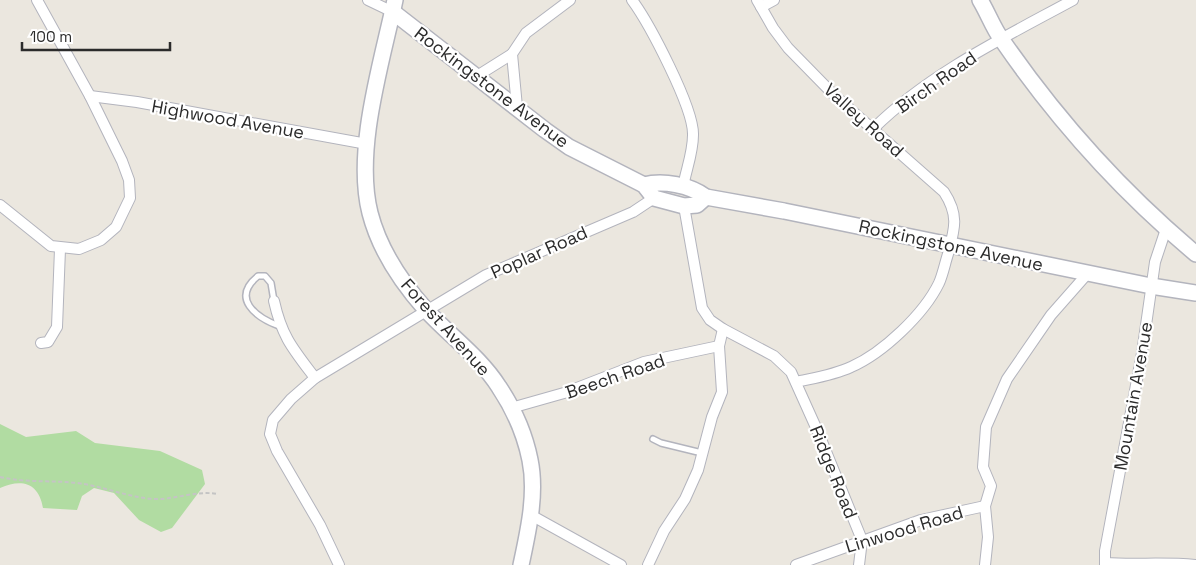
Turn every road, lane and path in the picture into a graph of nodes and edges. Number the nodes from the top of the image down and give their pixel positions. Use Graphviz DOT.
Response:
graph roads {
  1 [pos="36,0"];
  2 [pos="368,0"];
  3 [pos="570,0"];
  4 [pos="632,0"];
  5 [pos="774,0"];
  6 [pos="980,0"];
  7 [pos="1073,0"];
  8 [pos="759,3"];
  9 [pos="394,6"];
  10 [pos="1000,38"];
  11 [pos="512,54"];
  12 [pos="477,76"];
  13 [pos="90,96"];
  14 [pos="516,107"];
  15 [pos="874,128"];
  16 [pos="367,144"];
  17 [pos="644,185"];
  18 [pos="683,187"];
  19 [pos="706,197"];
  20 [pos="654,198"];
  21 [pos="0,204"];
  22 [pos="684,206"];
  23 [pos="1166,229"];
  24 [pos="950,244"];
  25 [pos="60,249"];
  26 [pos="1196,254"];
  27 [pos="1088,273"];
  28 [pos="1151,286"];
  29 [pos="1196,293"];
  30 [pos="274,301"];
  31 [pos="427,310"];
  32 [pos="279,326"];
  33 [pos="723,329"];
  34 [pos="41,343"];
  35 [pos="719,346"];
  36 [pos="315,378"];
  37 [pos="796,382"];
  38 [pos="511,408"];
  39 [pos="653,439"];
  40 [pos="703,453"];
  41 [pos="0,477"];
  42 [pos="217,494"];
  43 [pos="985,506"];
  44 [pos="530,514"];
  45 [pos="862,540"];
  46 [pos="1105,564"];
  47 [pos="339,565"];
  48 [pos="521,565"];
  49 [pos="621,565"];
  50 [pos="648,565"];
  51 [pos="796,565"];
  52 [pos="859,565"];
  53 [pos="985,565"];
  54 [pos="1195,565"];
  1 -- 13 [label="street"];
  2 -- 9 [label="street, Rockingstone Avenue"];
  3 -- 11 [label="street"];
  4 -- 18 [label="street"];
  5 -- 8 [label="street"];
  6 -- 10 [label="street"];
  7 -- 10 [label="street, Birch Road"];
  8 -- 15 [label="street, Valley Road"];
  9 -- 12 [label="street, Rockingstone Avenue"];
  9 -- 16 [label="street, Forest Avenue"];
  10 -- 15 [label="street, Birch Road"];
  10 -- 23 [label="street"];
  11 -- 12 [label="street"];
  11 -- 14 [label="street"];
  12 -- 14 [label="street, Rockingstone Avenue"];
  13 -- 16 [label="street, Highwood Avenue"];
  13 -- 25 [label="street"];
  14 -- 17 [label="street, Rockingstone Avenue"];
  15 -- 24 [label="street, Valley Road"];
  16 -- 31 [label="street, Forest Avenue"];
  17 -- 18 [label="street, Rockingstone Avenue"];
  17 -- 20 [label="street, Rockingstone Avenue"];
  18 -- 19 [label="street, Rockingstone Avenue"];
  19 -- 22 [label="street"];
  19 -- 24 [label="street, Rockingstone Avenue"];
  20 -- 22 [label="street"];
  20 -- 31 [label="street, Poplar Road"];
  21 -- 25 [label="street"];
  22 -- 33 [label="street, Ridge Road"];
  23 -- 26 [label="street"];
  23 -- 28 [label="street, Mountain Avenue"];
  24 -- 27 [label="street, Rockingstone Avenue"];
  24 -- 37 [label="street, Valley Road"];
  25 -- 34 [label="street"];
  27 -- 28 [label="street, Rockingstone Avenue"];
  27 -- 43 [label="street"];
  28 -- 29 [label="street, Rockingstone Avenue"];
  28 -- 46 [label="street, Mountain Avenue"];
  30 -- 32 [label="street"];
  30 -- 32 [label="lane"];
  31 -- 36 [label="street, Poplar Road"];
  31 -- 38 [label="street, Forest Avenue"];
  32 -- 36 [label="street"];
  33 -- 35 [label="street"];
  33 -- 37 [label="street, Ridge Road"];
  35 -- 38 [label="street, Beech Road"];
  35 -- 40 [label="street"];
  36 -- 47 [label="street, Poplar Road"];
  37 -- 45 [label="street, Ridge Road"];
  38 -- 44 [label="street, Forest Avenue"];
  39 -- 40 [label="lane"];
  40 -- 50 [label="street"];
  41 -- 42 [label="path"];
  43 -- 45 [label="street, Linwood Road"];
  43 -- 53 [label="street"];
  44 -- 48 [label="street, Forest Avenue"];
  44 -- 49 [label="street"];
  45 -- 51 [label="street, Linwood Road"];
  45 -- 52 [label="street, Ridge Road"];
  46 -- 54 [label="street"];
}
